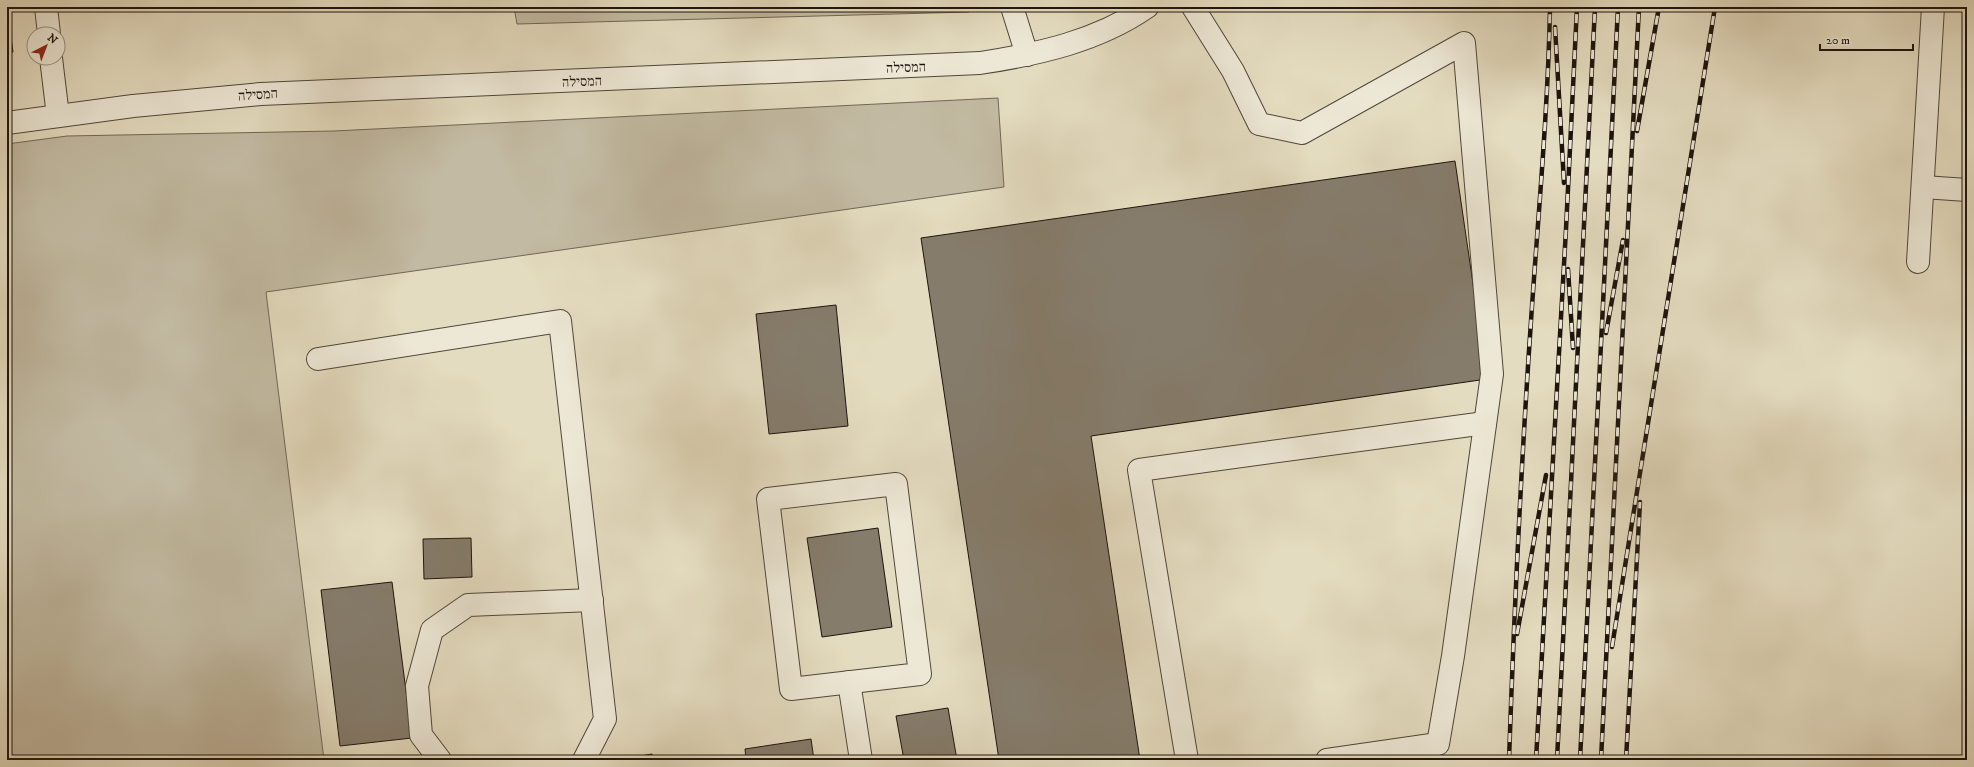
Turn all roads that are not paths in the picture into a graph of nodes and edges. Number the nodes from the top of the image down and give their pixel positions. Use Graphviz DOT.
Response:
graph roads {
  1 [pos="46,7"];
  2 [pos="1012,7"];
  3 [pos="1148,7"];
  4 [pos="1193,7"];
  5 [pos="1934,7"];
  6 [pos="48,26"];
  7 [pos="1027,55"];
  8 [pos="53,66"];
  9 [pos="58,116"];
  10 [pos="7,123"];
  11 [pos="1923,187"];
  12 [pos="1967,190"];
  13 [pos="1918,262"];
  14 [pos="318,359"];
  15 [pos="1485,423"];
  16 [pos="592,600"];
  17 [pos="850,682"];
  18 [pos="440,760"];
  19 [pos="584,760"];
  20 [pos="861,760"];
  21 [pos="1187,760"];
  22 [pos="1327,760"];
  1 -- 6 [label="street"];
  2 -- 7 [label="street"];
  3 -- 7 [label="street, המסילה"];
  4 -- 15 [label="street"];
  5 -- 11 [label="street"];
  7 -- 9 [label="street, המסילה"];
  8 -- 9 [label="street"];
  9 -- 10 [label="street, המסילה"];
  11 -- 12 [label="street"];
  11 -- 13 [label="street"];
  14 -- 16 [label="street"];
  15 -- 21 [label="street"];
  15 -- 22 [label="street"];
  16 -- 18 [label="street"];
  16 -- 19 [label="street"];
  17 -- 17 [label="street"];
  17 -- 20 [label="street"];
}
